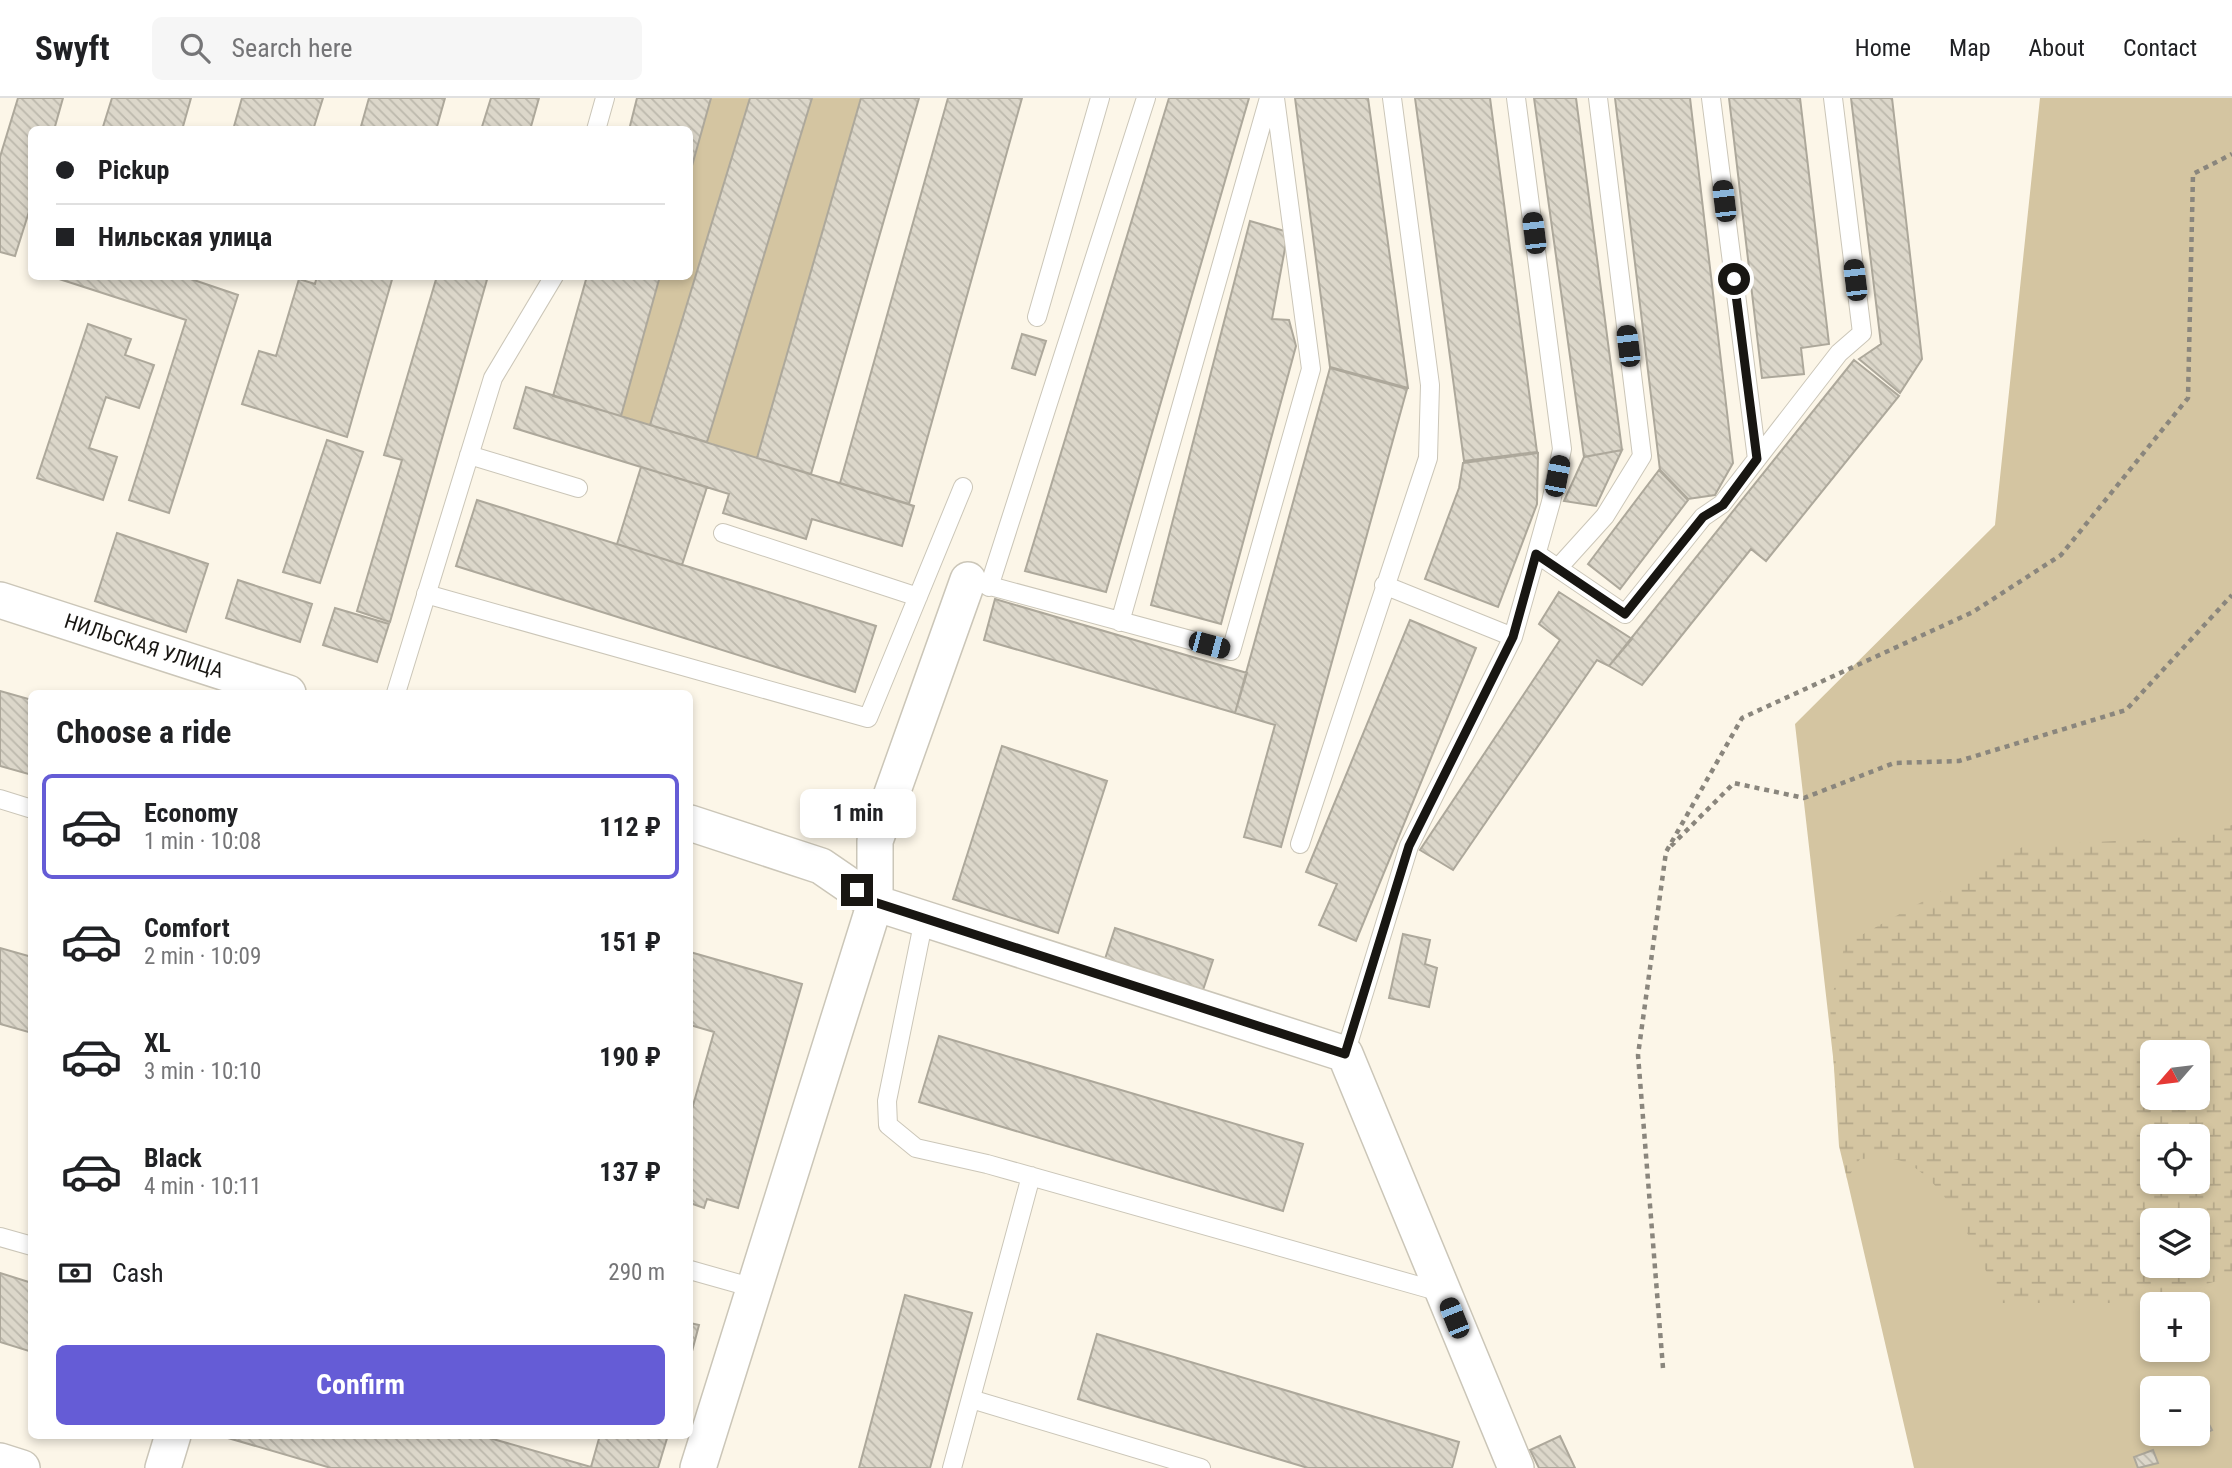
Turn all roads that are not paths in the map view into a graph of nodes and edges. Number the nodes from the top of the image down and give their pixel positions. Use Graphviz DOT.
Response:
graph roads {
  1 [pos="605,98"];
  2 [pos="1100,98"];
  3 [pos="1146,98"];
  4 [pos="1269,98"];
  5 [pos="1275,98"];
  6 [pos="1392,98"];
  7 [pos="1517,98"];
  8 [pos="1598,98"];
  9 [pos="1711,98"];
  10 [pos="1833,98"];
  11 [pos="597,126"];
  12 [pos="552,280"];
  13 [pos="1037,317"];
  14 [pos="469,455"];
  15 [pos="1757,459"];
  16 [pos="964,487"];
  17 [pos="578,488"];
  18 [pos="723,533"];
  19 [pos="1536,554"];
  20 [pos="1558,568"];
  21 [pos="979,583"];
  22 [pos="1384,585"];
  23 [pos="426,594"];
  24 [pos="918,597"];
  25 [pos="0,600"];
  26 [pos="1120,622"];
  27 [pos="1513,637"];
  28 [pos="279,690"];
  29 [pos="397,690"];
  30 [pos="0,799"];
  31 [pos="28,808"];
  32 [pos="693,824"];
  33 [pos="1300,844"];
  34 [pos="874,902"];
  35 [pos="924,919"];
  36 [pos="1345,1054"];
  37 [pos="1031,1177"];
  38 [pos="0,1237"];
  39 [pos="28,1245"];
  40 [pos="693,1271"];
  41 [pos="754,1289"];
  42 [pos="1444,1293"];
  43 [pos="971,1399"];
  44 [pos="172,1439"];
  45 [pos="0,1461"];
  46 [pos="22,1468"];
  47 [pos="163,1468"];
  48 [pos="698,1468"];
  49 [pos="952,1468"];
  50 [pos="1201,1468"];
  51 [pos="1516,1468"];
  1 -- 11 [label="lane"];
  2 -- 13 [label="lane"];
  3 -- 21 [label="lane"];
  4 -- 26 [label="lane"];
  5 -- 26 [label="lane"];
  6 -- 22 [label="lane"];
  7 -- 19 [label="lane"];
  8 -- 20 [label="lane"];
  9 -- 15 [label="lane"];
  10 -- 15 [label="lane"];
  12 -- 14 [label="lane"];
  14 -- 17 [label="lane"];
  14 -- 23 [label="lane"];
  15 -- 20 [label="lane"];
  16 -- 24 [label="lane"];
  18 -- 24 [label="lane"];
  19 -- 20 [label="lane"];
  19 -- 27 [label="lane"];
  21 -- 26 [label="lane"];
  21 -- 34 [label="street"];
  22 -- 27 [label="lane"];
  22 -- 33 [label="lane"];
  23 -- 24 [label="lane"];
  23 -- 29 [label="lane"];
  25 -- 28 [label="street, НИЛЬСКАЯ УЛИЦА"];
  27 -- 36 [label="lane"];
  30 -- 31 [label="lane"];
  32 -- 34 [label="street"];
  34 -- 35 [label="street"];
  34 -- 41 [label="street"];
  35 -- 36 [label="street"];
  35 -- 37 [label="lane"];
  36 -- 42 [label="street"];
  37 -- 42 [label="lane"];
  37 -- 43 [label="lane"];
  38 -- 39 [label="lane"];
  40 -- 41 [label="lane"];
  41 -- 48 [label="street"];
  42 -- 51 [label="street"];
  43 -- 49 [label="lane"];
  43 -- 50 [label="lane"];
  44 -- 47 [label="street"];
  45 -- 46 [label="street"];
}
